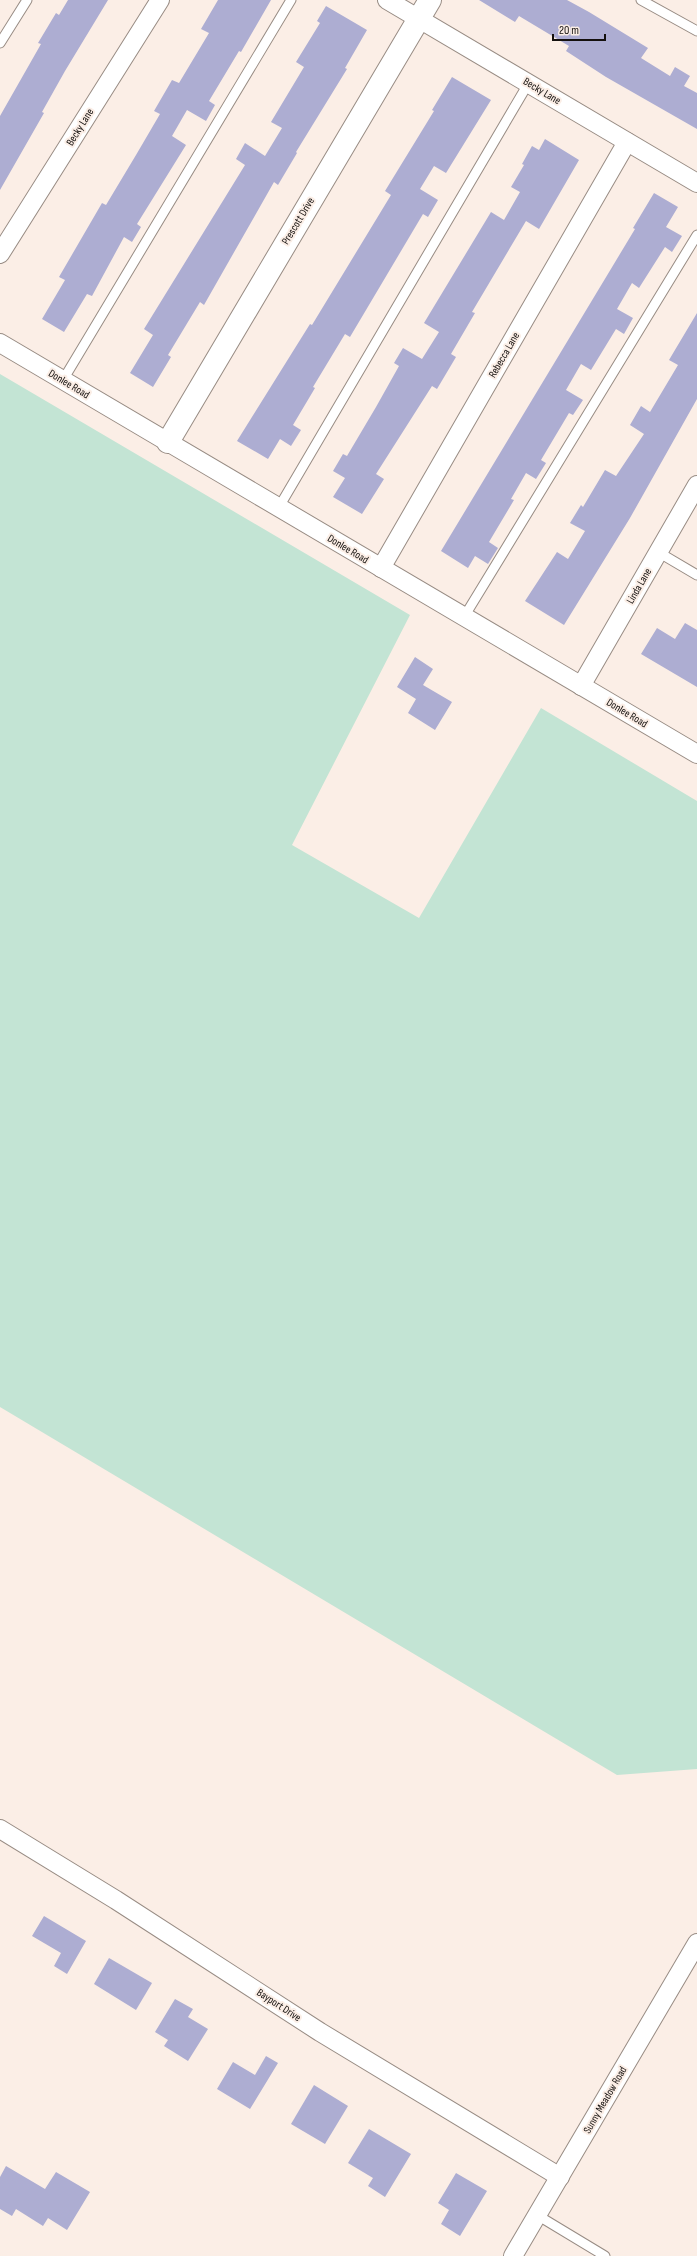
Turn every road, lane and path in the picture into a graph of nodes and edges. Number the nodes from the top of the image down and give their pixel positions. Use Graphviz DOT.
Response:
graph roads {
  1 [pos="27,0"];
  2 [pos="160,0"];
  3 [pos="291,0"];
  4 [pos="387,0"];
  5 [pos="430,0"];
  6 [pos="642,0"];
  7 [pos="418,19"];
  8 [pos="697,31"];
  9 [pos="0,43"];
  10 [pos="528,84"];
  11 [pos="628,142"];
  12 [pos="697,183"];
  13 [pos="697,235"];
  14 [pos="0,254"];
  15 [pos="0,343"];
  16 [pos="64,380"];
  17 [pos="168,442"];
  18 [pos="697,485"];
  19 [pos="279,507"];
  20 [pos="658,552"];
  21 [pos="380,568"];
  22 [pos="697,575"];
  23 [pos="464,617"];
  24 [pos="581,686"];
  25 [pos="697,754"];
  26 [pos="0,1829"];
  27 [pos="697,1943"];
  28 [pos="560,2176"];
  29 [pos="537,2215"];
  30 [pos="513,2256"];
  31 [pos="605,2256"];
  1 -- 9 [label="lane"];
  2 -- 14 [label="street, Becky Lane"];
  3 -- 16 [label="lane"];
  4 -- 7 [label="street, Becky Lane"];
  5 -- 7 [label="street, Prescott Drive"];
  6 -- 8 [label="lane"];
  7 -- 10 [label="street, Becky Lane"];
  7 -- 17 [label="street, Prescott Drive"];
  10 -- 11 [label="street, Becky Lane"];
  10 -- 19 [label="lane"];
  11 -- 12 [label="street, Becky Lane"];
  11 -- 21 [label="street, Rebecca Lane"];
  13 -- 23 [label="lane"];
  15 -- 16 [label="street, Donlee Road"];
  16 -- 17 [label="street, Donlee Road"];
  17 -- 19 [label="street, Donlee Road"];
  18 -- 20 [label="street, Linda Lane"];
  19 -- 21 [label="street, Donlee Road"];
  20 -- 22 [label="lane"];
  20 -- 24 [label="street, Linda Lane"];
  21 -- 23 [label="street, Donlee Road"];
  23 -- 24 [label="street, Donlee Road"];
  24 -- 25 [label="street, Donlee Road"];
  26 -- 28 [label="street, Bayport Drive"];
  27 -- 28 [label="street, Sunny Meadow Road"];
  28 -- 29 [label="street, Sunny Meadow Road"];
  29 -- 30 [label="street, Sunny Meadow Road"];
  29 -- 31 [label="lane"];
}
